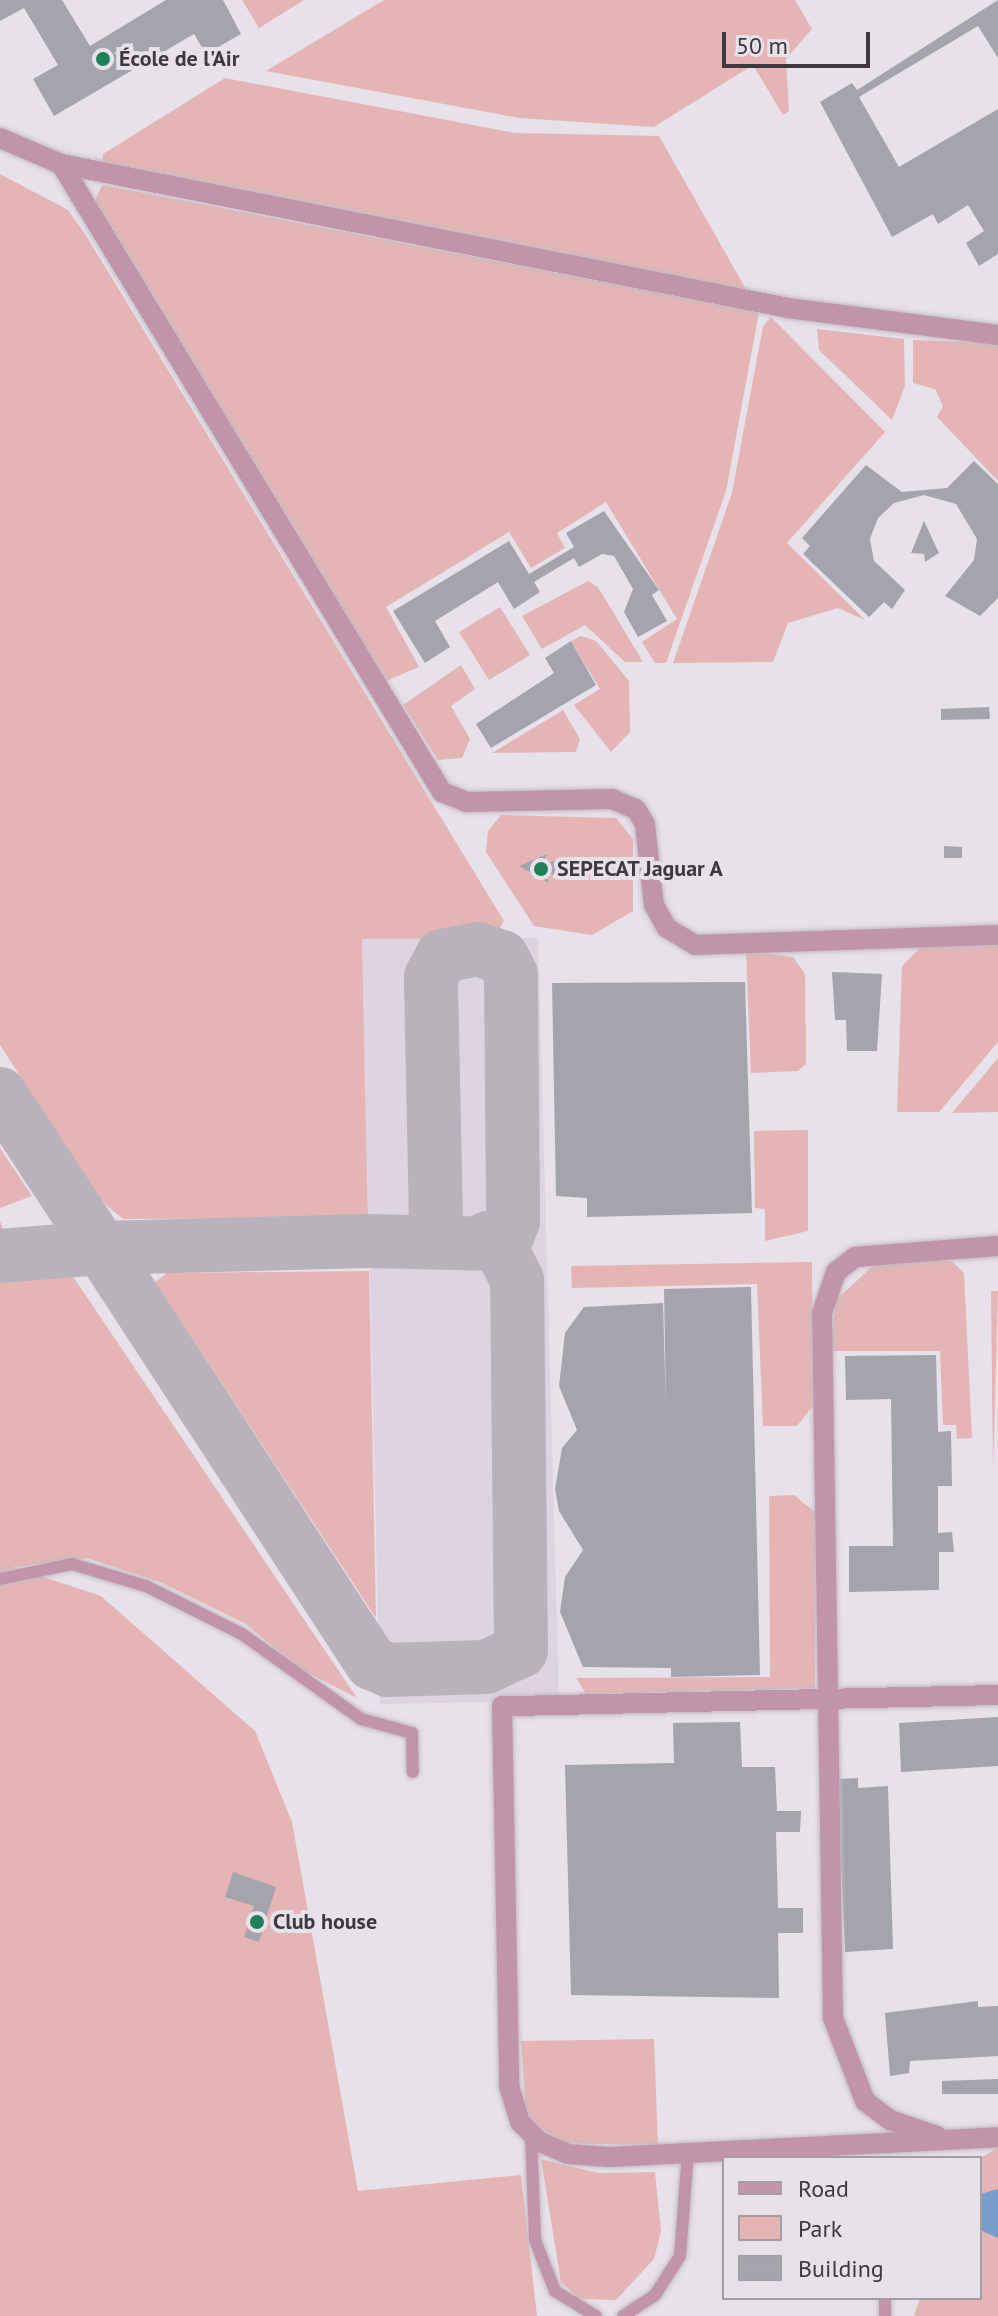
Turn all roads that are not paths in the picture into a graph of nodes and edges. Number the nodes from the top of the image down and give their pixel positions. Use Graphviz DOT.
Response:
graph roads {
  1 [pos="0,138"];
  2 [pos="61,164"];
  3 [pos="998,335"];
  4 [pos="998,935"];
  5 [pos="998,1246"];
  6 [pos="0,1579"];
  7 [pos="998,1695"];
  8 [pos="828,1700"];
  9 [pos="413,1772"];
  10 [pos="531,2134"];
  11 [pos="998,2137"];
  12 [pos="949,2140"];
  13 [pos="838,2152"];
  14 [pos="688,2153"];
  15 [pos="596,2316"];
  16 [pos="623,2316"];
  1 -- 2 [label="street"];
  2 -- 3 [label="street"];
  2 -- 4 [label="street"];
  5 -- 8 [label="street"];
  6 -- 9 [label="lane"];
  7 -- 8 [label="street"];
  8 -- 10 [label="street"];
  8 -- 12 [label="street"];
  10 -- 14 [label="street"];
  10 -- 15 [label="lane"];
  11 -- 12 [label="street"];
  12 -- 13 [label="street"];
  13 -- 14 [label="street"];
  14 -- 16 [label="lane"];
}
